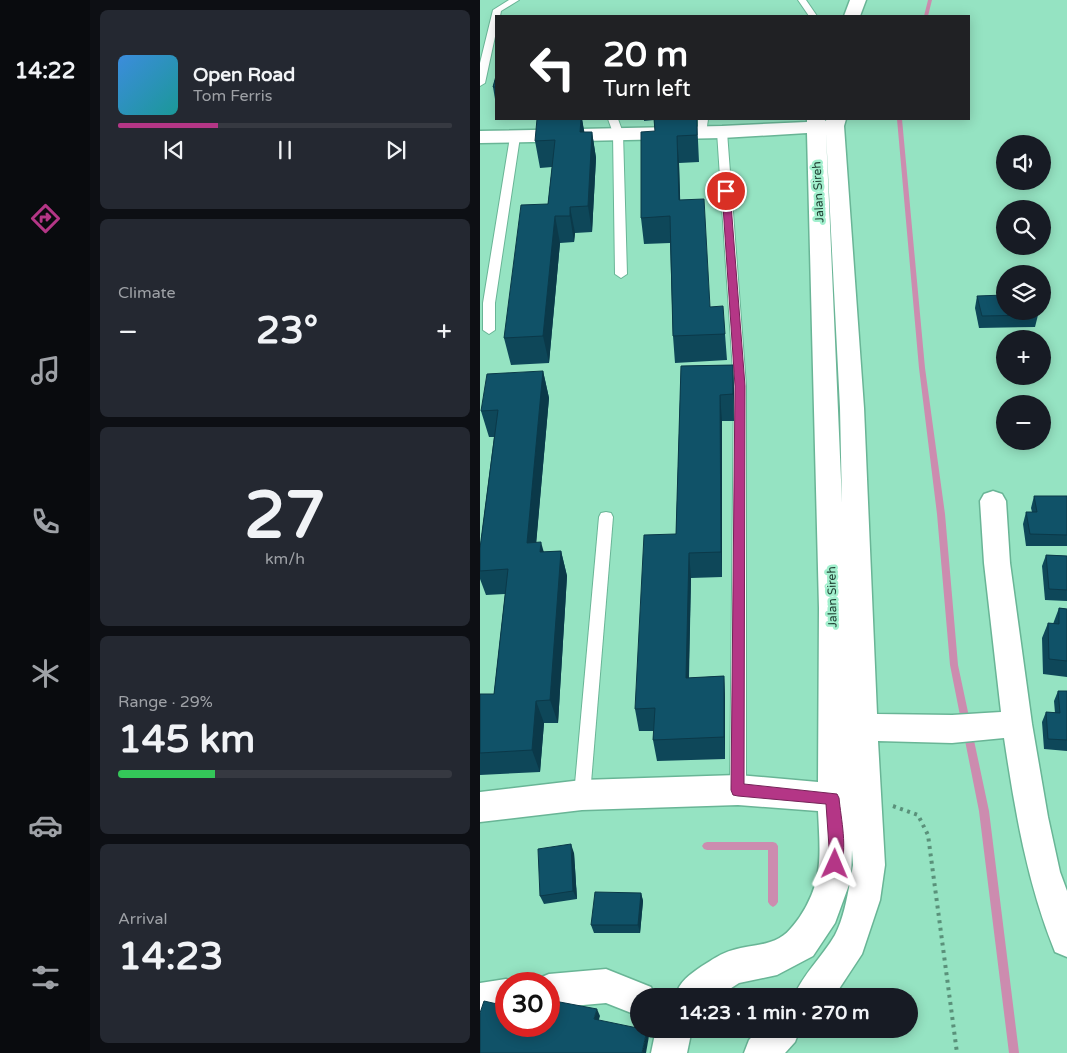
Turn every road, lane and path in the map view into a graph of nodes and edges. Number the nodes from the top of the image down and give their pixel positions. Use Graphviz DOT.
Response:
graph roads {
  1 [pos="514,0"];
  2 [pos="802,0"];
  3 [pos="858,0"];
  4 [pos="874,0"];
  5 [pos="496,15"];
  6 [pos="813,15"];
  7 [pos="852,15"];
  8 [pos="868,15"];
  9 [pos="495,19"];
  10 [pos="480,83"];
  11 [pos="826,123"];
  12 [pos="616,126"];
  13 [pos="703,126"];
  14 [pos="722,132"];
  15 [pos="480,137"];
  16 [pos="514,137"];
  17 [pos="621,274"];
  18 [pos="489,330"];
  19 [pos="993,501"];
  20 [pos="606,517"];
  21 [pos="1017,724"];
  22 [pos="863,727"];
  23 [pos="738,790"];
  24 [pos="582,795"];
  25 [pos="832,798"];
  26 [pos="865,799"];
  27 [pos="480,807"];
  28 [pos="1067,940"];
  29 [pos="699,988"];
  30 [pos="818,988"];
  31 [pos="560,990"];
  32 [pos="630,995"];
  33 [pos="495,998"];
  34 [pos="480,1001"];
  35 [pos="672,1038"];
  36 [pos="774,1038"];
  37 [pos="670,1053"];
  38 [pos="762,1053"];
  39 [pos="957,1053"];
  1 -- 5 [label="lane"];
  2 -- 6 [label="lane"];
  3 -- 7 [label="street"];
  4 -- 8 [label="street"];
  9 -- 10 [label="lane"];
  11 -- 14 [label="street"];
  11 -- 22 [label="street, Jalan Sireh"];
  11 -- 25 [label="street, Jalan Sireh"];
  12 -- 13 [label="street"];
  12 -- 16 [label="street"];
  12 -- 17 [label="lane"];
  13 -- 14 [label="street"];
  14 -- 23 [label="lane"];
  15 -- 16 [label="street"];
  16 -- 18 [label="lane"];
  19 -- 21 [label="street"];
  20 -- 24 [label="lane"];
  21 -- 22 [label="street"];
  21 -- 28 [label="street"];
  22 -- 26 [label="street, Jalan Sireh"];
  23 -- 24 [label="street"];
  23 -- 25 [label="street"];
  24 -- 27 [label="street"];
  25 -- 26 [label="street"];
  25 -- 29 [label="street, Jalan Sireh"];
  26 -- 30 [label="street, Jalan Sireh"];
  26 -- 39 [label="path"];
  31 -- 32 [label="street"];
  33 -- 34 [label="street"];
  35 -- 37 [label="street"];
  36 -- 38 [label="street"];
}
